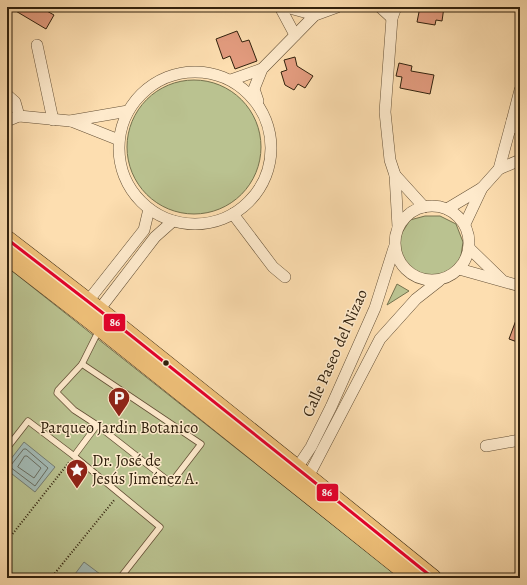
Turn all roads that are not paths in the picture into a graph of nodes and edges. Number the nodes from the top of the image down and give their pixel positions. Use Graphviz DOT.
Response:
graph roads {
  1 [pos="280,7"];
  2 [pos="286,7"];
  3 [pos="337,7"];
  4 [pos="380,7"];
  5 [pos="396,7"];
  6 [pos="314,15"];
  7 [pos="392,18"];
  8 [pos="295,35"];
  9 [pos="38,45"];
  10 [pos="262,69"];
  11 [pos="231,80"];
  12 [pos="520,90"];
  13 [pos="7,95"];
  14 [pos="259,105"];
  15 [pos="128,111"];
  16 [pos="19,116"];
  17 [pos="53,120"];
  18 [pos="7,121"];
  19 [pos="70,121"];
  20 [pos="512,121"];
  21 [pos="520,131"];
  22 [pos="119,140"];
  23 [pos="520,160"];
  24 [pos="499,169"];
  25 [pos="395,175"];
  26 [pos="482,188"];
  27 [pos="424,207"];
  28 [pos="149,209"];
  29 [pos="447,209"];
  30 [pos="233,214"];
  31 [pos="173,221"];
  32 [pos="465,224"];
  33 [pos="398,228"];
  34 [pos="7,239"];
  35 [pos="394,248"];
  36 [pos="469,248"];
  37 [pos="7,256"];
  38 [pos="459,269"];
  39 [pos="285,277"];
  40 [pos="439,281"];
  41 [pos="504,281"];
  42 [pos="520,286"];
  43 [pos="93,306"];
  44 [pos="100,328"];
  45 [pos="82,364"];
  46 [pos="97,425"];
  47 [pos="520,440"];
  48 [pos="486,446"];
  49 [pos="7,448"];
  50 [pos="74,456"];
  51 [pos="303,472"];
  52 [pos="120,578"];
  53 [pos="413,578"];
  54 [pos="433,578"];
  1 -- 8 [label="street"];
  2 -- 6 [label="street"];
  3 -- 6 [label="street"];
  4 -- 7 [label="street"];
  5 -- 7 [label="street"];
  6 -- 8 [label="street"];
  7 -- 25 [label="street"];
  8 -- 10 [label="street"];
  9 -- 17 [label="street"];
  10 -- 11 [label="street"];
  10 -- 14 [label="street"];
  11 -- 14 [label="street"];
  11 -- 15 [label="street"];
  12 -- 20 [label="street"];
  13 -- 16 [label="street"];
  14 -- 30 [label="street"];
  15 -- 19 [label="street"];
  15 -- 22 [label="street"];
  16 -- 17 [label="street"];
  16 -- 18 [label="street"];
  17 -- 19 [label="street"];
  19 -- 22 [label="street"];
  20 -- 21 [label="street"];
  20 -- 24 [label="street"];
  22 -- 28 [label="street"];
  23 -- 24 [label="street"];
  24 -- 26 [label="street"];
  25 -- 27 [label="street"];
  25 -- 33 [label="street"];
  26 -- 29 [label="street"];
  26 -- 32 [label="street"];
  27 -- 29 [label="street"];
  27 -- 33 [label="street"];
  28 -- 31 [label="street"];
  28 -- 43 [label="street"];
  29 -- 32 [label="street"];
  30 -- 31 [label="street"];
  30 -- 39 [label="street"];
  31 -- 43 [label="street"];
  32 -- 36 [label="street"];
  33 -- 35 [label="street"];
  34 -- 43 [label="main road"];
  35 -- 40 [label="street"];
  35 -- 51 [label="street, Calle Paseo del Nizao"];
  36 -- 38 [label="street"];
  36 -- 41 [label="street"];
  37 -- 44 [label="main road"];
  38 -- 40 [label="street"];
  38 -- 41 [label="street"];
  40 -- 51 [label="street, Calle Paseo del Nizao"];
  41 -- 42 [label="street"];
  43 -- 51 [label="main road"];
  44 -- 45 [label="lane"];
  44 -- 53 [label="main road"];
  45 -- 46 [label="lane"];
  45 -- 46 [label="lane"];
  46 -- 50 [label="lane"];
  47 -- 48 [label="street"];
  49 -- 50 [label="lane"];
  50 -- 52 [label="lane"];
  51 -- 54 [label="main road"];
}
